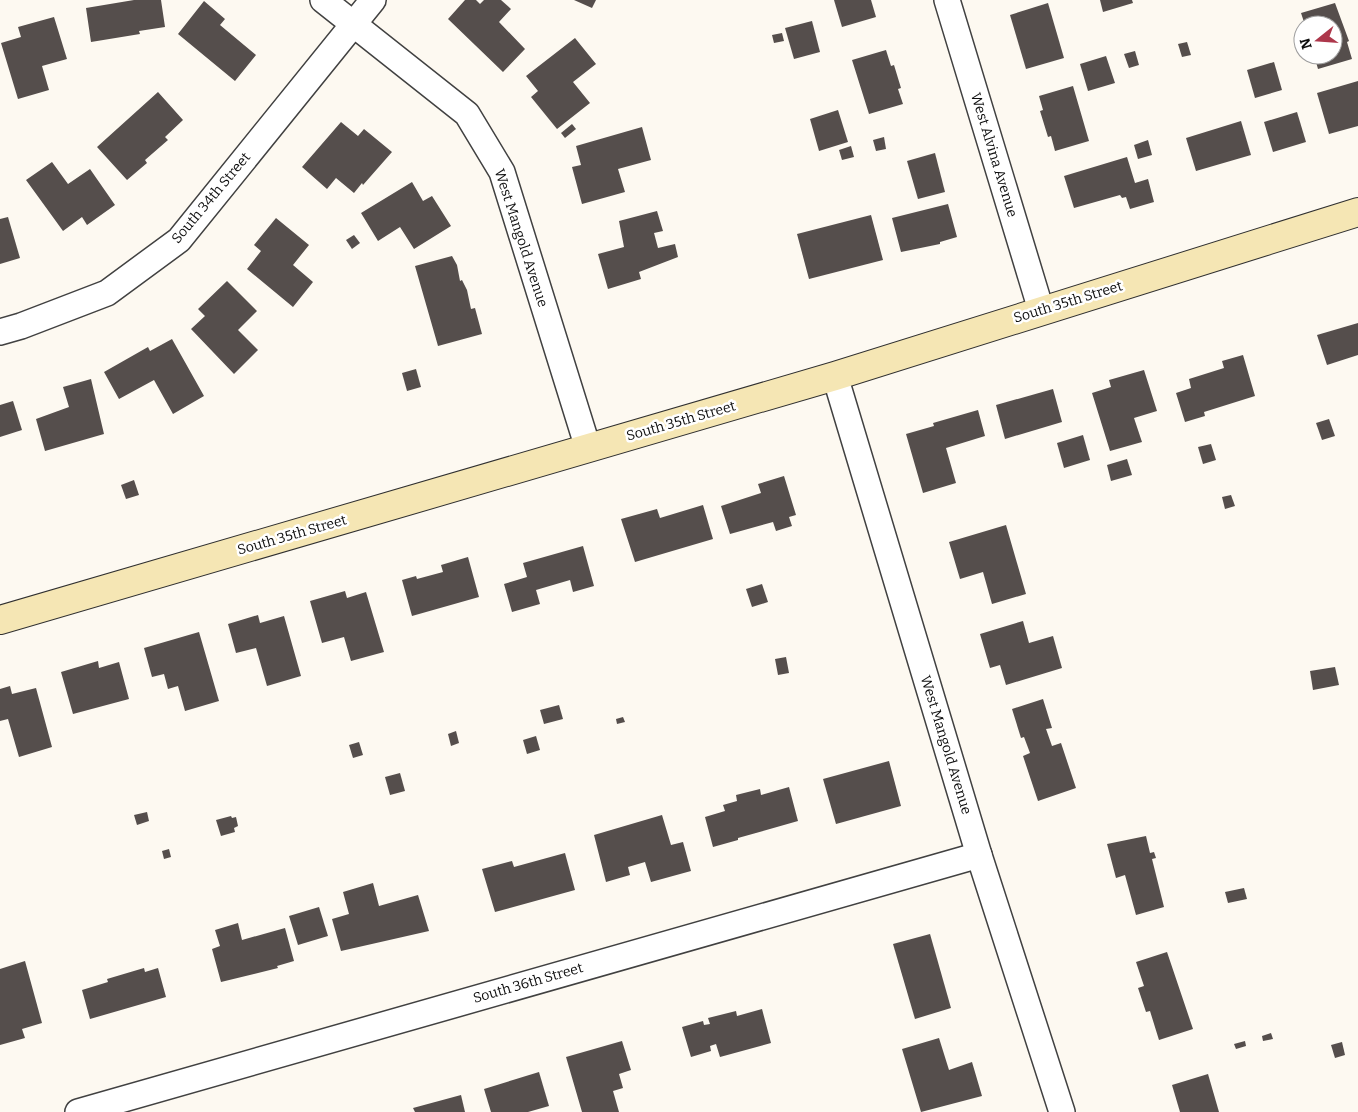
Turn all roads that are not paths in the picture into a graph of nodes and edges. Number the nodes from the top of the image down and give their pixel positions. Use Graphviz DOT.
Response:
graph roads {
  1 [pos="323,0"];
  2 [pos="373,0"];
  3 [pos="947,0"];
  4 [pos="354,24"];
  5 [pos="1358,212"];
  6 [pos="1041,310"];
  7 [pos="0,332"];
  8 [pos="835,376"];
  9 [pos="588,448"];
  10 [pos="0,620"];
  11 [pos="978,854"];
  12 [pos="78,1112"];
  13 [pos="1062,1112"];
  1 -- 4 [label="street, West Mangold Avenue"];
  2 -- 4 [label="street, South 34th Street"];
  3 -- 6 [label="street, West Alvina Avenue"];
  4 -- 7 [label="street, South 34th Street"];
  4 -- 9 [label="street, West Mangold Avenue"];
  5 -- 6 [label="street, South 35th Street"];
  6 -- 8 [label="street, South 35th Street"];
  8 -- 9 [label="street, South 35th Street"];
  8 -- 11 [label="street, West Mangold Avenue"];
  9 -- 10 [label="street, South 35th Street"];
  11 -- 12 [label="street, South 36th Street"];
  11 -- 13 [label="street, West Mangold Avenue"];
}
